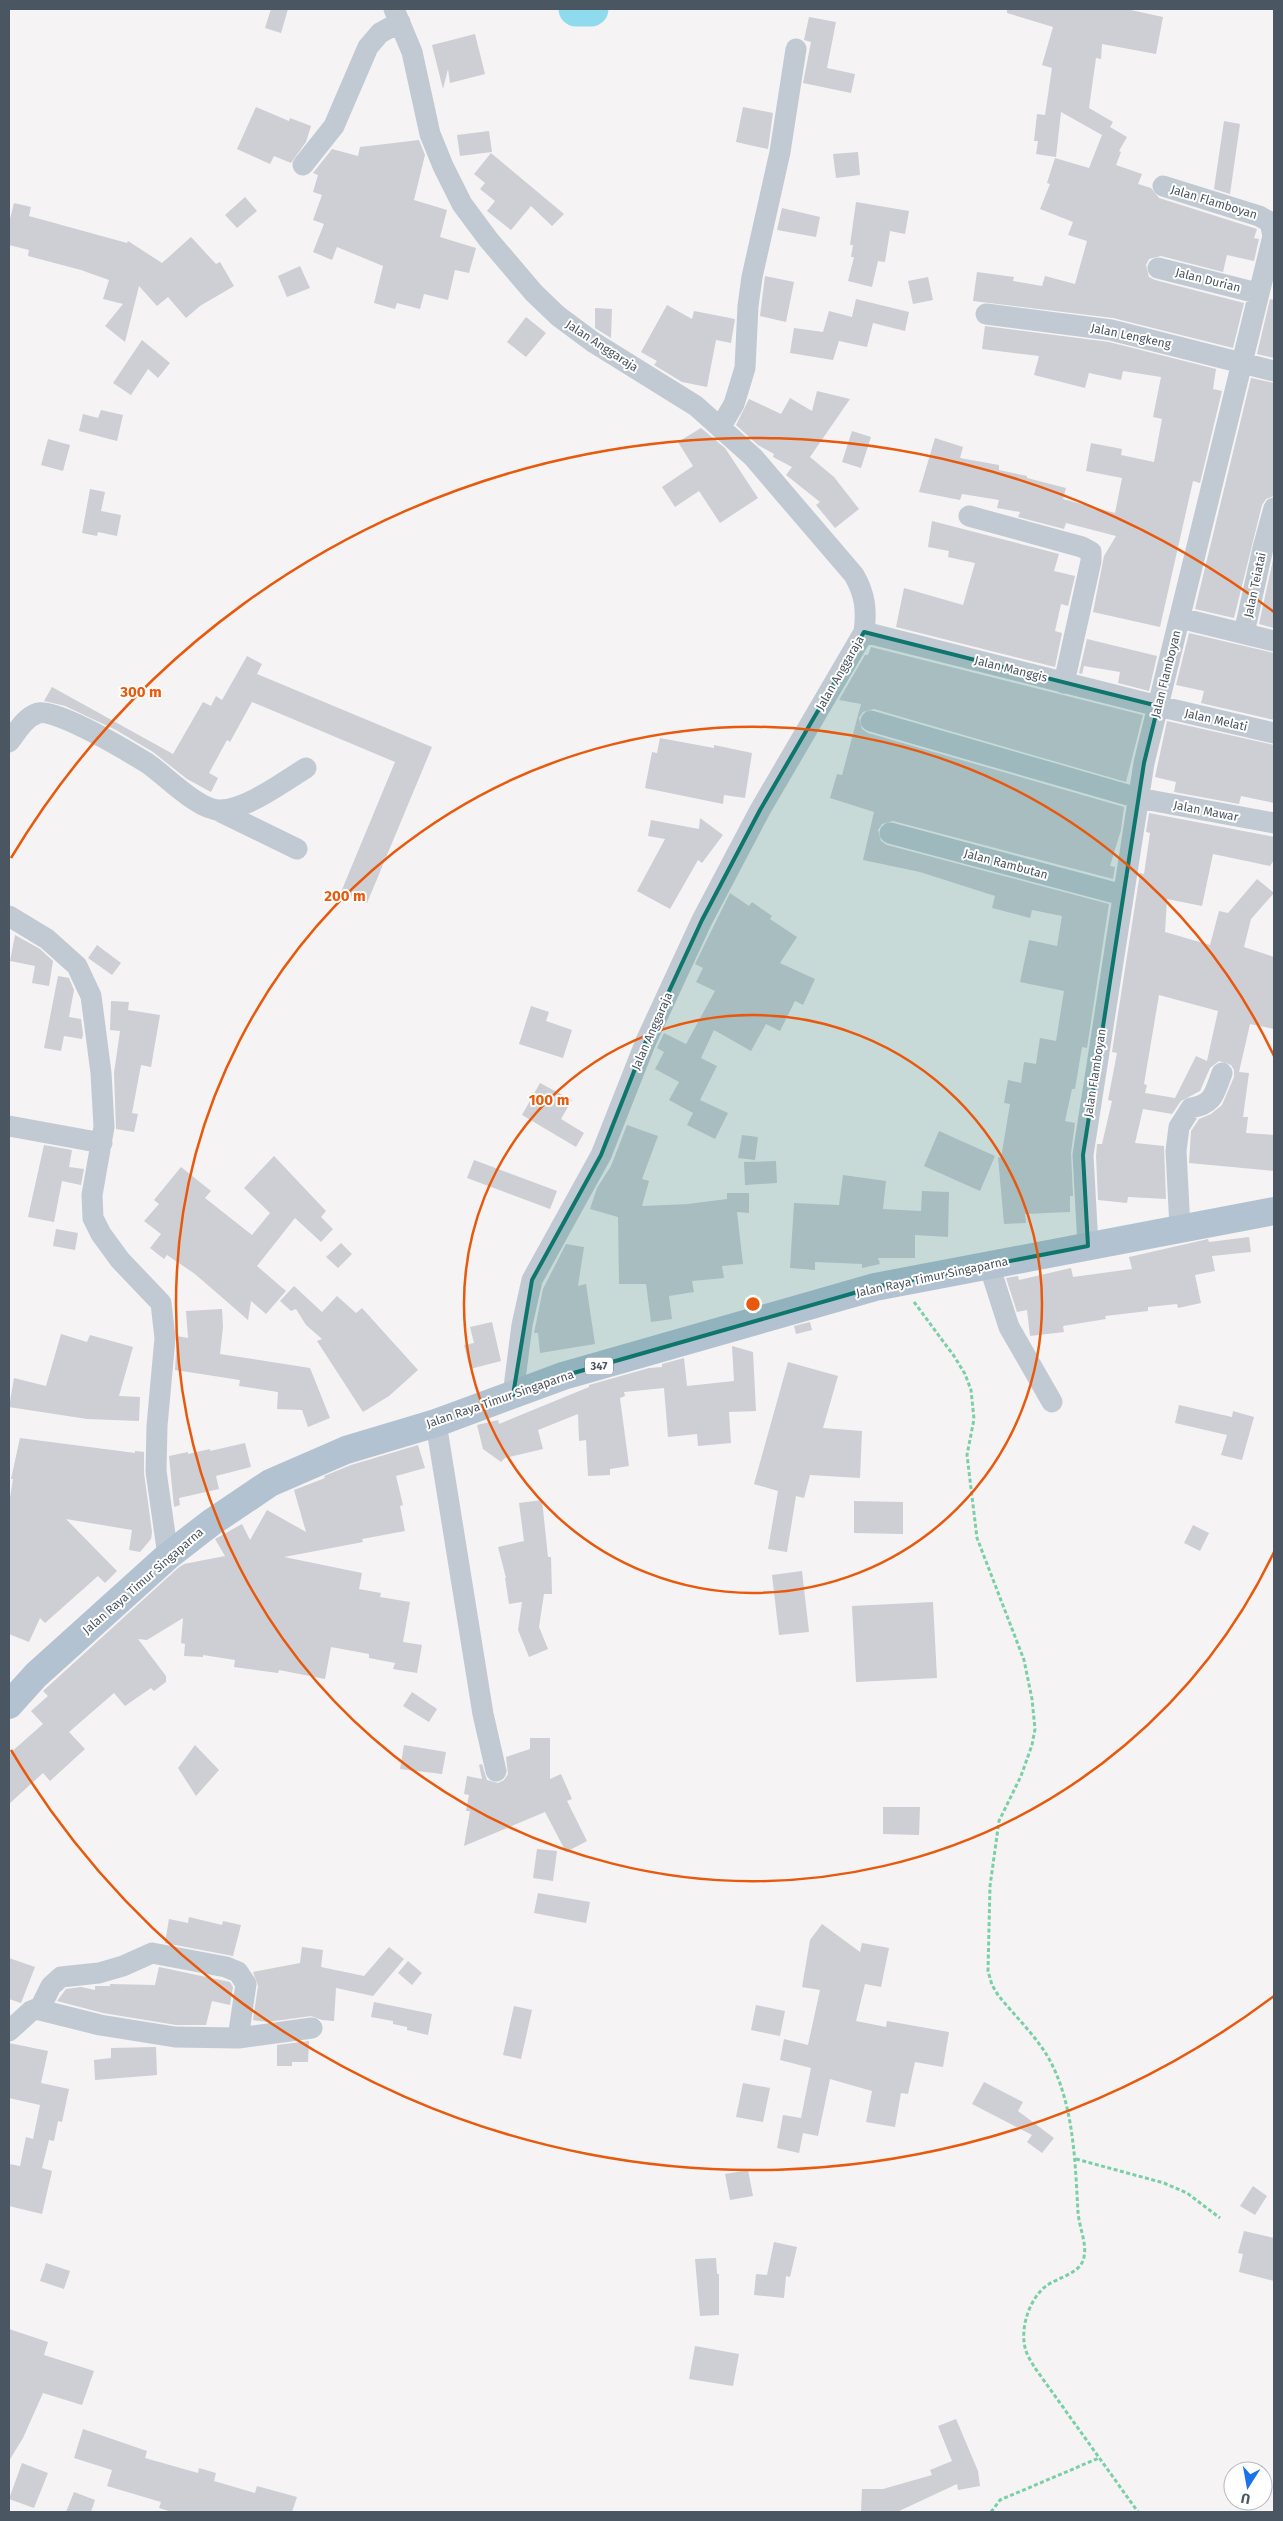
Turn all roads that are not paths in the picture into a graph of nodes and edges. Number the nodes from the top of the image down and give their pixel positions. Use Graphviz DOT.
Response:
graph roads {
  1 [pos="397,16"];
  2 [pos="796,48"];
  3 [pos="303,165"];
  4 [pos="1163,186"];
  5 [pos="1158,268"];
  6 [pos="1257,293"];
  7 [pos="986,314"];
  8 [pos="1240,362"];
  9 [pos="1274,371"];
  10 [pos="720,428"];
  11 [pos="1274,508"];
  12 [pos="969,516"];
  13 [pos="1268,550"];
  14 [pos="1180,618"];
  15 [pos="864,632"];
  16 [pos="1244,633"];
  17 [pos="1274,641"];
  18 [pos="1064,682"];
  19 [pos="1158,706"];
  20 [pos="871,721"];
  21 [pos="1274,733"];
  22 [pos="9,742"];
  23 [pos="306,768"];
  24 [pos="1138,798"];
  25 [pos="219,810"];
  26 [pos="1274,823"];
  27 [pos="890,833"];
  28 [pos="297,848"];
  29 [pos="1123,895"];
  30 [pos="9,916"];
  31 [pos="1222,1073"];
  32 [pos="9,1126"];
  33 [pos="102,1143"];
  34 [pos="1274,1211"];
  35 [pos="1180,1228"];
  36 [pos="1088,1246"];
  37 [pos="989,1265"];
  38 [pos="513,1396"];
  39 [pos="1052,1402"];
  40 [pos="436,1423"];
  41 [pos="168,1556"];
  42 [pos="9,1705"];
  43 [pos="496,1771"];
  44 [pos="39,2010"];
  45 [pos="312,2028"];
  46 [pos="9,2031"];
  47 [pos="238,2038"];
  1 -- 3 [label="street"];
  1 -- 10 [label="street, Jalan Anggaraja"];
  2 -- 10 [label="street"];
  4 -- 6 [label="street, Jalan Flamboyan"];
  5 -- 6 [label="street, Jalan Durian"];
  6 -- 8 [label="street, Jalan Flamboyan"];
  7 -- 8 [label="street, Jalan Lengkeng"];
  8 -- 9 [label="street, Jalan Lengkeng"];
  8 -- 14 [label="street, Jalan Flamboyan"];
  10 -- 15 [label="street, Jalan Anggaraja"];
  11 -- 13 [label="street, Jalan Teiatai"];
  12 -- 18 [label="street"];
  13 -- 16 [label="street, Jalan Teiatai"];
  14 -- 16 [label="street"];
  14 -- 19 [label="street, Jalan Flamboyan"];
  15 -- 18 [label="street, Jalan Manggis"];
  15 -- 38 [label="street, Jalan Anggaraja"];
  16 -- 17 [label="street"];
  18 -- 19 [label="street, Jalan Manggis"];
  19 -- 21 [label="street, Jalan Melati"];
  19 -- 24 [label="street, Jalan Flamboyan"];
  20 -- 24 [label="street, Jalan Mawar"];
  22 -- 25 [label="street"];
  23 -- 25 [label="street"];
  24 -- 26 [label="street, Jalan Mawar"];
  24 -- 29 [label="street, Jalan Flamboyan"];
  25 -- 28 [label="street"];
  27 -- 29 [label="street, Jalan Rambutan"];
  29 -- 36 [label="street, Jalan Flamboyan"];
  30 -- 33 [label="street"];
  31 -- 35 [label="street"];
  32 -- 33 [label="street"];
  33 -- 41 [label="street"];
  34 -- 35 [label="main road, Jalan Raya Timur Singaparna / 347"];
  35 -- 36 [label="main road, Jalan Raya Timur Singaparna / 347"];
  36 -- 37 [label="main road, Jalan Raya Timur Singaparna / 347"];
  37 -- 38 [label="main road, Jalan Raya Timur Singaparna / 347"];
  37 -- 39 [label="street"];
  38 -- 40 [label="main road, Jalan Raya Timur Singaparna / 347"];
  40 -- 41 [label="main road, Jalan Raya Timur Singaparna / 347"];
  40 -- 43 [label="street"];
  41 -- 42 [label="main road, Jalan Raya Timur Singaparna / 347"];
  44 -- 46 [label="street"];
  44 -- 47 [label="street"];
  44 -- 47 [label="street"];
  45 -- 47 [label="street"];
}
